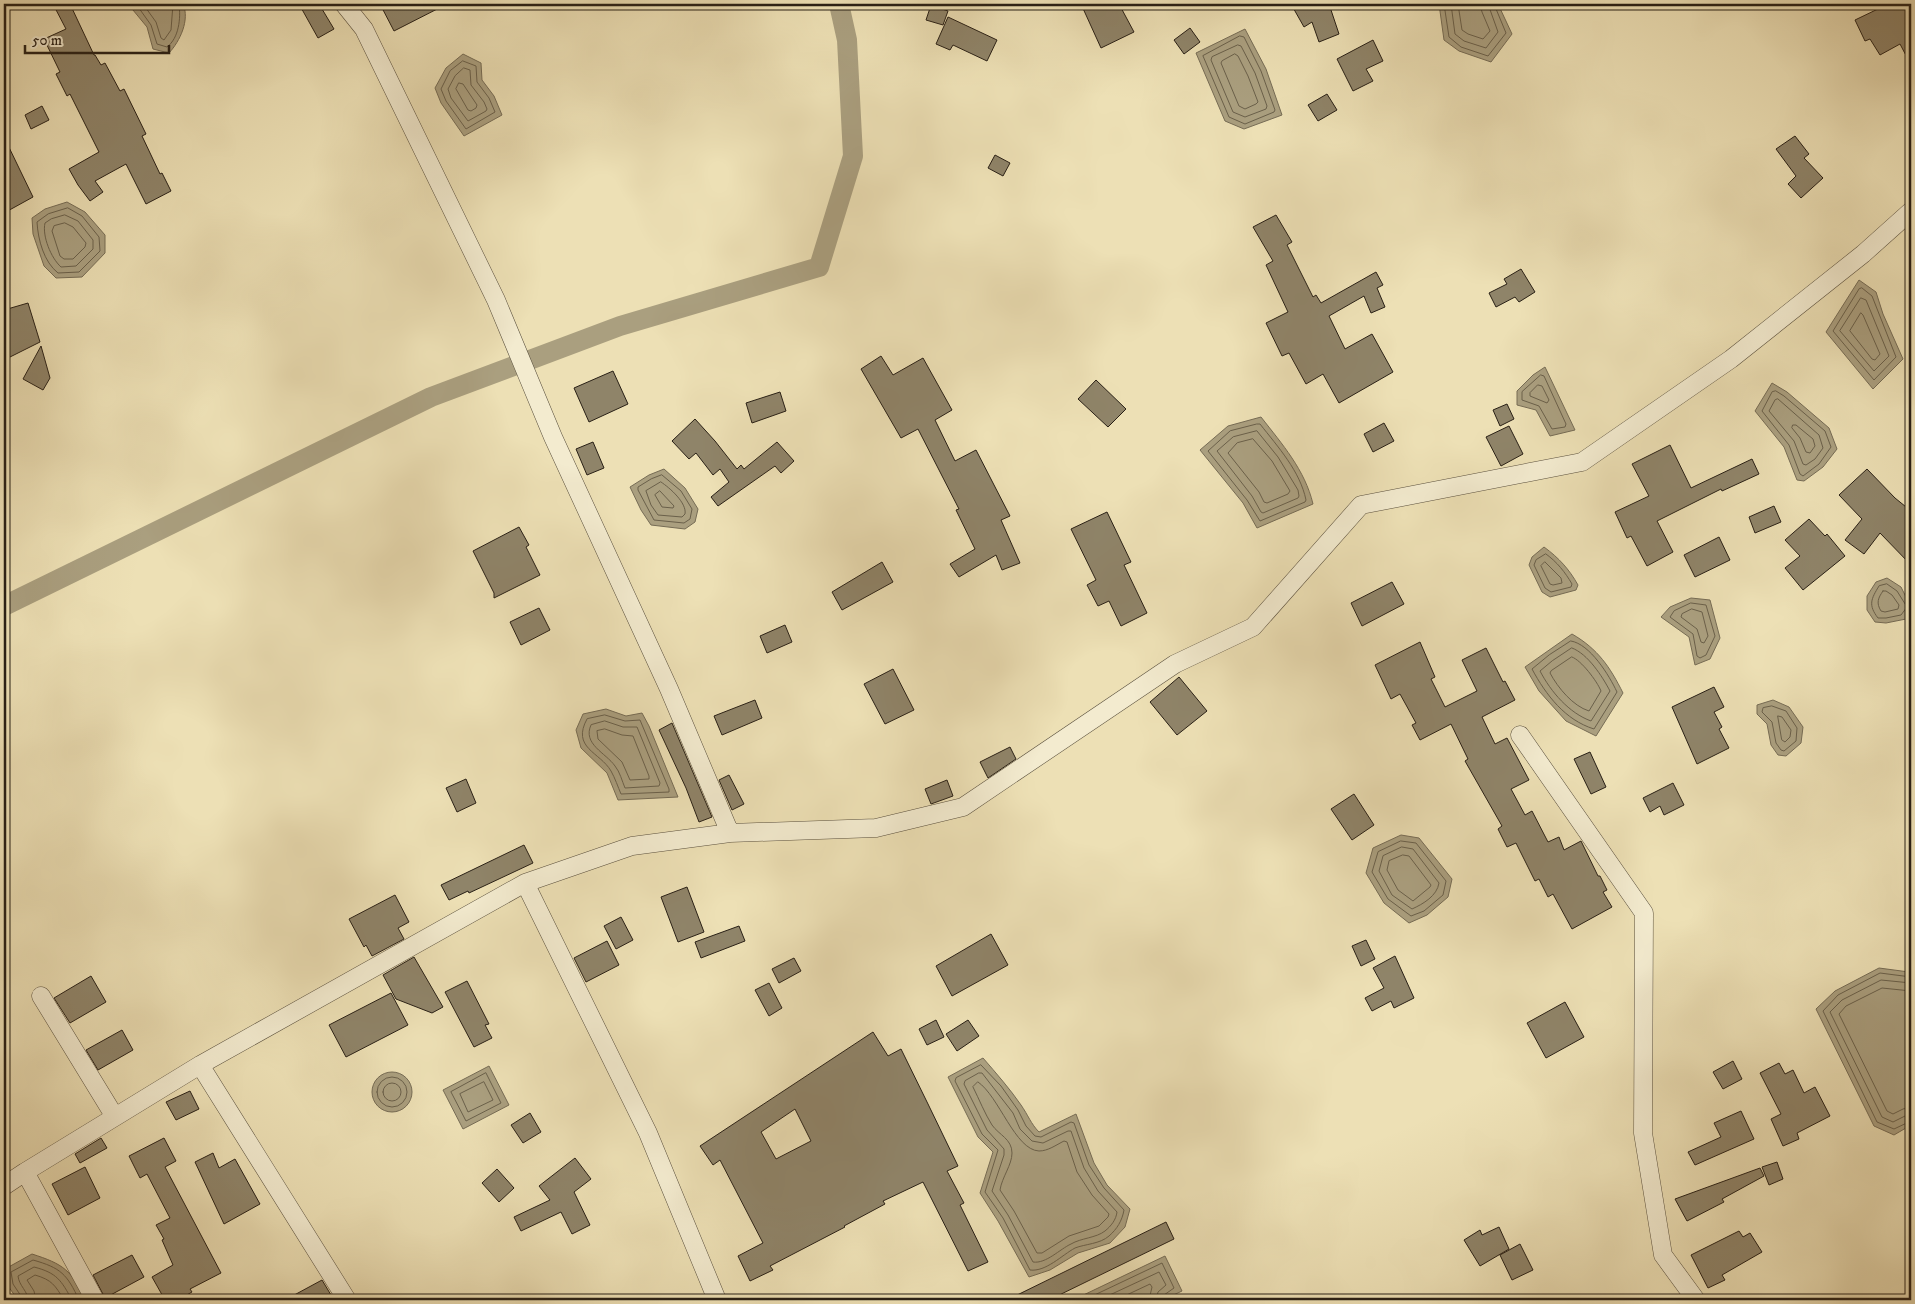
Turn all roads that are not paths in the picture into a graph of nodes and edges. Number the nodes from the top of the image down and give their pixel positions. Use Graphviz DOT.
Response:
graph roads {
  1 [pos="344,4"];
  2 [pos="1911,211"];
  3 [pos="1520,735"];
  4 [pos="730,833"];
  5 [pos="525,883"];
  6 [pos="41,996"];
  7 [pos="200,1065"];
  8 [pos="115,1117"];
  9 [pos="25,1172"];
  10 [pos="4,1186"];
  11 [pos="95,1300"];
  12 [pos="347,1300"];
  13 [pos="717,1300"];
  14 [pos="1696,1300"];
  1 -- 4 [label="street"];
  2 -- 4 [label="street"];
  3 -- 14 [label="street"];
  4 -- 5 [label="street"];
  5 -- 7 [label="street"];
  5 -- 13 [label="street"];
  6 -- 8 [label="street"];
  7 -- 8 [label="street"];
  7 -- 12 [label="street"];
  8 -- 9 [label="street"];
  9 -- 10 [label="street"];
  9 -- 11 [label="street"];
}
